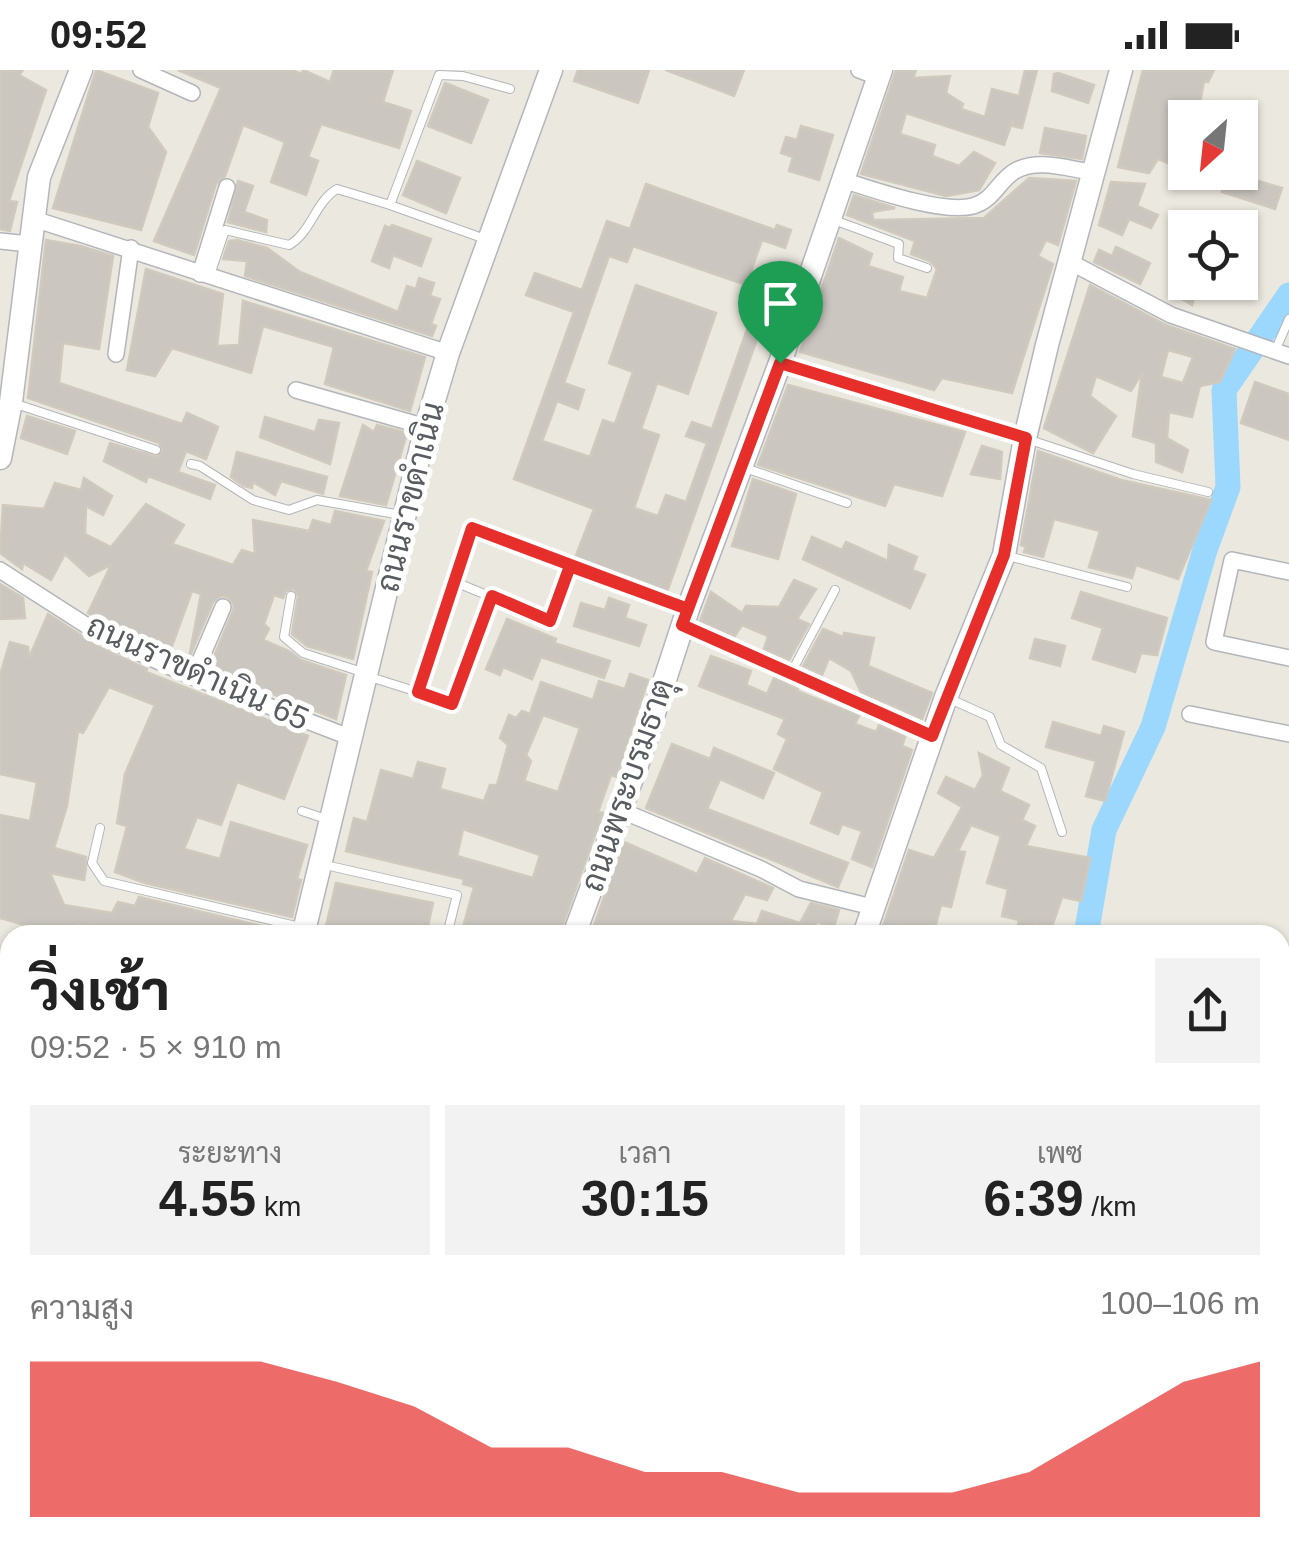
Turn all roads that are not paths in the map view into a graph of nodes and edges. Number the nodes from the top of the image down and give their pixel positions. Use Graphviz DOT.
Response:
graph roads {
  1 [pos="81,70"];
  2 [pos="140,70"];
  3 [pos="551,70"];
  4 [pos="1121,70"];
  5 [pos="873,72"];
  6 [pos="510,89"];
  7 [pos="192,93"];
  8 [pos="1092,172"];
  9 [pos="843,180"];
  10 [pos="227,186"];
  11 [pos="390,205"];
  12 [pos="829,218"];
  13 [pos="34,219"];
  14 [pos="489,240"];
  15 [pos="0,241"];
  16 [pos="30,244"];
  17 [pos="131,248"];
  18 [pos="1070,262"];
  19 [pos="927,268"];
  20 [pos="205,275"];
  21 [pos="1289,318"];
  22 [pos="1277,352"];
  23 [pos="448,353"];
  24 [pos="116,354"];
  25 [pos="780,363"];
  26 [pos="296,390"];
  27 [pos="11,402"];
  28 [pos="426,427"];
  29 [pos="1026,438"];
  30 [pos="1,448"];
  31 [pos="156,450"];
  32 [pos="191,464"];
  33 [pos="741,466"];
  34 [pos="1208,492"];
  35 [pos="848,504"];
  36 [pos="406,516"];
  37 [pos="1004,555"];
  38 [pos="570,566"];
  39 [pos="0,570"];
  40 [pos="1289,572"];
  41 [pos="455,582"];
  42 [pos="1127,586"];
  43 [pos="835,590"];
  44 [pos="291,596"];
  45 [pos="492,596"];
  46 [pos="222,607"];
  47 [pos="685,617"];
  48 [pos="1289,658"];
  49 [pos="790,673"];
  50 [pos="366,674"];
  51 [pos="193,676"];
  52 [pos="418,692"];
  53 [pos="946,697"];
  54 [pos="1190,714"];
  55 [pos="1289,734"];
  56 [pos="932,736"];
  57 [pos="349,737"];
  58 [pos="620,810"];
  59 [pos="302,811"];
  60 [pos="329,820"];
  61 [pos="100,828"];
  62 [pos="1062,832"];
  63 [pos="318,864"];
  64 [pos="872,907"];
  65 [pos="280,925"];
  66 [pos="305,925"];
  67 [pos="449,925"];
  68 [pos="578,925"];
  69 [pos="867,925"];
  1 -- 13 [label="street"];
  2 -- 7 [label="street"];
  3 -- 14 [label="street, ถนนราขดำเนิน"];
  4 -- 8 [label="street"];
  5 -- 9 [label="street, ถนนพระบรมธาตุ"];
  6 -- 11 [label="lane"];
  8 -- 9 [label="street"];
  8 -- 18 [label="street"];
  9 -- 12 [label="street, ถนนพระบรมธาตุ"];
  10 -- 20 [label="street"];
  11 -- 14 [label="lane"];
  11 -- 20 [label="lane"];
  12 -- 19 [label="lane"];
  12 -- 25 [label="street, ถนนพระบรมธาตุ"];
  13 -- 16 [label="street"];
  13 -- 17 [label="street"];
  14 -- 23 [label="street, ถนนราขดำเนิน"];
  15 -- 16 [label="street"];
  16 -- 27 [label="street"];
  17 -- 20 [label="street"];
  17 -- 24 [label="street"];
  18 -- 22 [label="street"];
  18 -- 29 [label="street"];
  20 -- 23 [label="street"];
  21 -- 22 [label="lane"];
  23 -- 28 [label="street, ถนนราขดำเนิน"];
  25 -- 29 [label="street"];
  25 -- 33 [label="street, ถนนพระบรมธาตุ"];
  26 -- 28 [label="street"];
  27 -- 30 [label="street"];
  27 -- 31 [label="lane"];
  28 -- 36 [label="street, ถนนราขดำเนิน"];
  29 -- 34 [label="lane"];
  29 -- 37 [label="street"];
  32 -- 36 [label="lane"];
  33 -- 35 [label="lane"];
  33 -- 47 [label="street, ถนนพระบรมธาตุ"];
  36 -- 50 [label="street, ถนนราขดำเนิน"];
  37 -- 42 [label="lane"];
  37 -- 53 [label="street"];
  38 -- 41 [label="lane"];
  38 -- 45 [label="lane"];
  38 -- 47 [label="lane"];
  39 -- 51 [label="street, ถนนราขดำเนิน 65"];
  40 -- 48 [label="street"];
  41 -- 45 [label="lane"];
  41 -- 52 [label="lane"];
  43 -- 49 [label="lane"];
  44 -- 50 [label="lane"];
  45 -- 52 [label="lane"];
  46 -- 51 [label="street"];
  47 -- 49 [label="street"];
  47 -- 58 [label="street, ถนนพระบรมธาตุ"];
  49 -- 56 [label="street"];
  50 -- 52 [label="lane"];
  50 -- 57 [label="street, ถนนราขดำเนิน"];
  51 -- 57 [label="street, ถนนราขดำเนิน 65"];
  53 -- 56 [label="street"];
  53 -- 62 [label="lane"];
  54 -- 55 [label="street"];
  56 -- 64 [label="street"];
  57 -- 60 [label="street, ถนนราขดำเนิน"];
  58 -- 64 [label="street"];
  58 -- 68 [label="street, ถนนพระบรมธาตุ"];
  59 -- 60 [label="lane"];
  60 -- 63 [label="street, ถนนราขดำเนิน"];
  61 -- 65 [label="lane"];
  63 -- 66 [label="street, ถนนราขดำเนิน"];
  63 -- 67 [label="lane"];
  64 -- 69 [label="street"];
}
